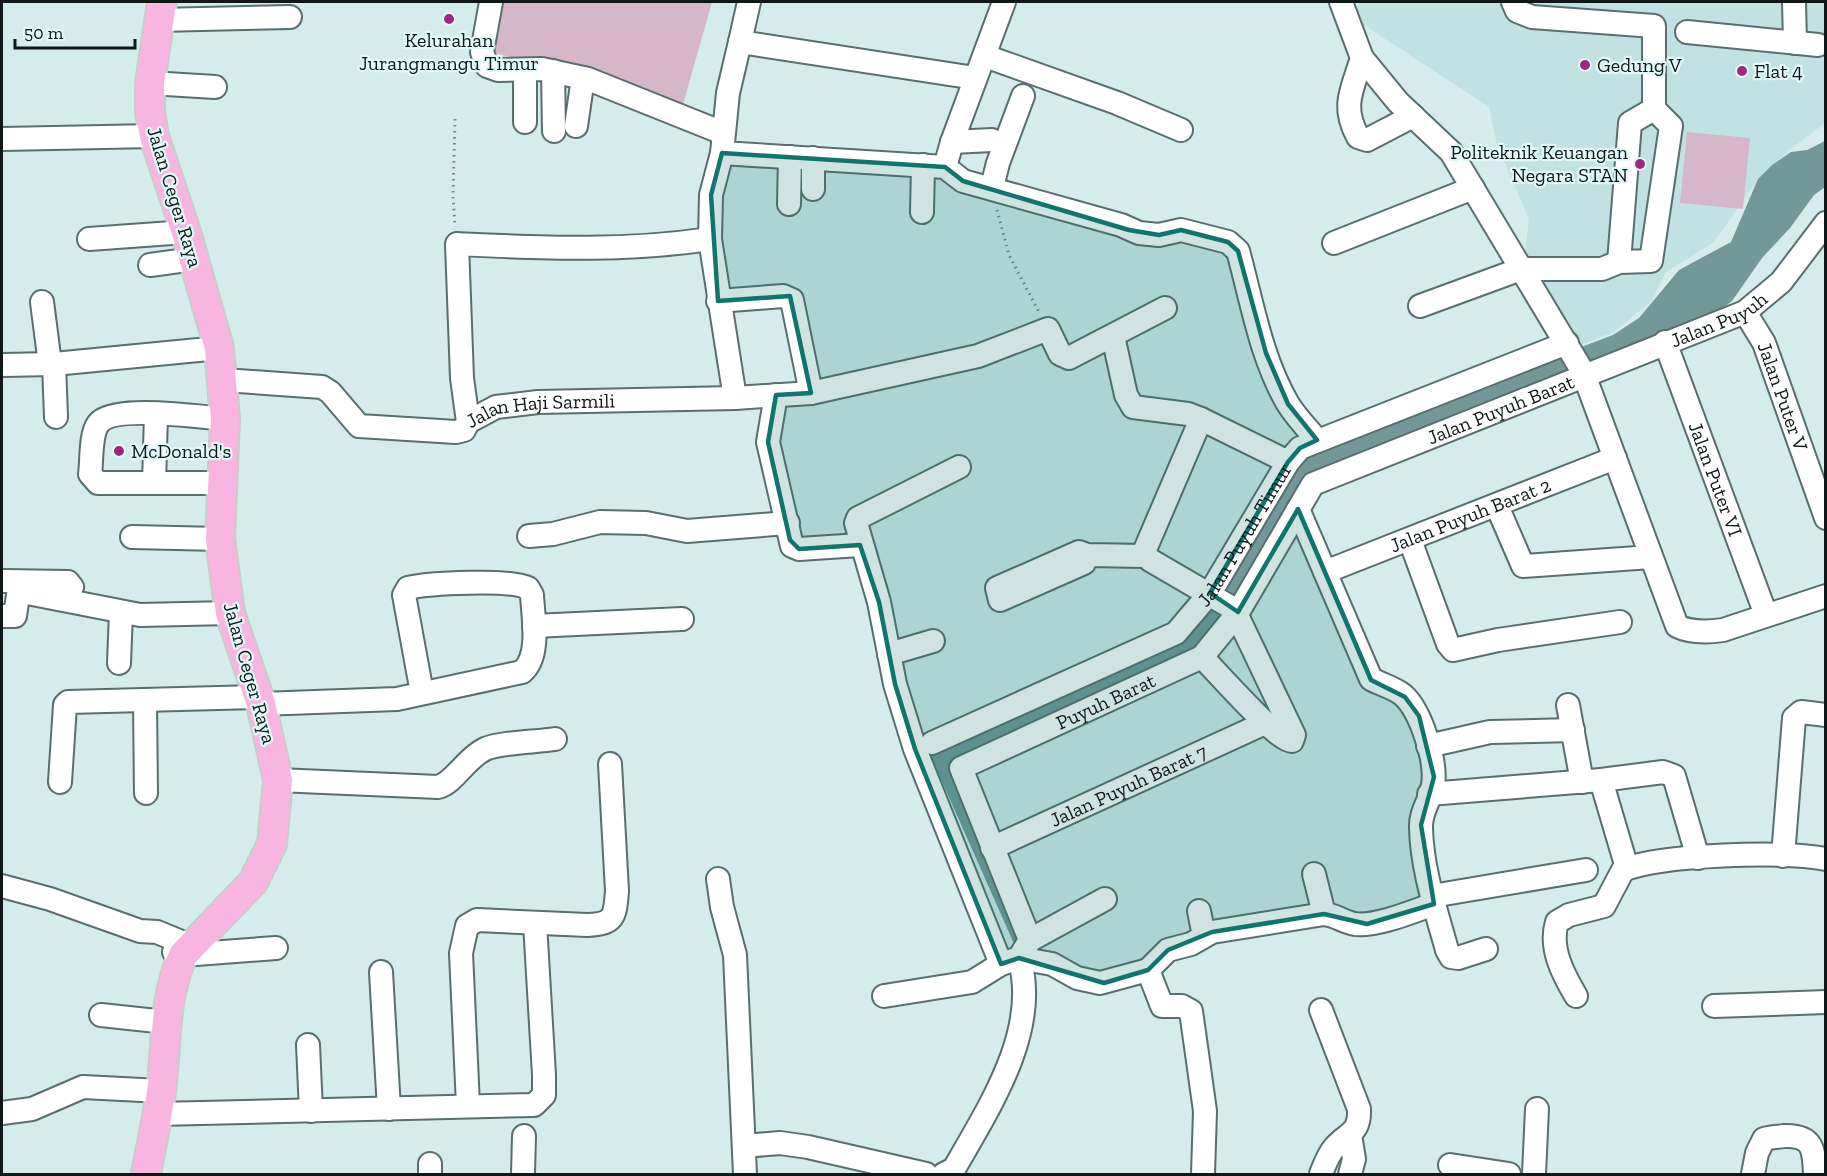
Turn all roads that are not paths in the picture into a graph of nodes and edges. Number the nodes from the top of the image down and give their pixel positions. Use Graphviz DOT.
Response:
graph roads {
  1 [pos="491,2"];
  2 [pos="749,2"];
  3 [pos="1004,2"];
  4 [pos="1341,2"];
  5 [pos="1513,2"];
  6 [pos="1794,2"];
  7 [pos="160,11"];
  8 [pos="290,17"];
  9 [pos="1687,32"];
  10 [pos="740,42"];
  11 [pos="1795,43"];
  12 [pos="1818,45"];
  13 [pos="985,56"];
  14 [pos="1362,58"];
  15 [pos="525,70"];
  16 [pos="553,71"];
  17 [pos="583,78"];
  18 [pos="975,78"];
  19 [pos="150,83"];
  20 [pos="215,87"];
  21 [pos="1023,96"];
  22 [pos="1654,110"];
  23 [pos="1413,116"];
  24 [pos="525,122"];
  25 [pos="576,126"];
  26 [pos="1180,130"];
  27 [pos="554,131"];
  28 [pos="154,136"];
  29 [pos="2,139"];
  30 [pos="992,140"];
  31 [pos="952,142"];
  32 [pos="722,143"];
  33 [pos="790,157"];
  34 [pos="813,158"];
  35 [pos="934,166"];
  36 [pos="992,187"];
  37 [pos="1473,188"];
  38 [pos="813,189"];
  39 [pos="789,204"];
  40 [pos="922,212"];
  41 [pos="1826,223"];
  42 [pos="186,232"];
  43 [pos="89,239"];
  44 [pos="710,239"];
  45 [pos="1334,243"];
  46 [pos="194,259"];
  47 [pos="1619,262"];
  48 [pos="150,265"];
  49 [pos="1521,269"];
  50 [pos="718,301"];
  51 [pos="42,302"];
  52 [pos="1420,306"];
  53 [pos="1165,308"];
  54 [pos="1745,312"];
  55 [pos="1113,336"];
  56 [pos="1665,342"];
  57 [pos="1568,345"];
  58 [pos="219,348"];
  59 [pos="52,364"];
  60 [pos="2,365"];
  61 [pos="1583,374"];
  62 [pos="224,380"];
  63 [pos="811,393"];
  64 [pos="776,395"];
  65 [pos="735,398"];
  66 [pos="156,415"];
  67 [pos="56,417"];
  68 [pos="225,419"];
  69 [pos="1201,419"];
  70 [pos="468,422"];
  71 [pos="1317,440"];
  72 [pos="1614,458"];
  73 [pos="1288,462"];
  74 [pos="959,467"];
  75 [pos="153,483"];
  76 [pos="223,483"];
  77 [pos="1497,506"];
  78 [pos="1298,509"];
  79 [pos="1826,518"];
  80 [pos="788,523"];
  81 [pos="529,536"];
  82 [pos="132,537"];
  83 [pos="220,539"];
  84 [pos="1410,540"];
  85 [pos="860,546"];
  86 [pos="1087,555"];
  87 [pos="1146,556"];
  88 [pos="1651,557"];
  89 [pos="1324,572"];
  90 [pos="2,581"];
  91 [pos="1212,594"];
  92 [pos="1826,596"];
  93 [pos="65,600"];
  94 [pos="1236,611"];
  95 [pos="121,612"];
  96 [pos="230,613"];
  97 [pos="1766,615"];
  98 [pos="2,616"];
  99 [pos="682,619"];
  100 [pos="1620,622"];
  101 [pos="534,626"];
  102 [pos="933,641"];
  103 [pos="889,654"];
  104 [pos="1202,657"];
  105 [pos="119,663"];
  106 [pos="422,693"];
  107 [pos="260,700"];
  108 [pos="145,701"];
  109 [pos="1568,705"];
  110 [pos="1826,715"];
  111 [pos="1266,723"];
  112 [pos="1572,730"];
  113 [pos="555,739"];
  114 [pos="932,743"];
  115 [pos="1428,746"];
  116 [pos="610,764"];
  117 [pos="278,780"];
  118 [pos="1591,781"];
  119 [pos="60,782"];
  120 [pos="146,793"];
  121 [pos="1429,794"];
  122 [pos="992,848"];
  123 [pos="1783,856"];
  124 [pos="1698,858"];
  125 [pos="1826,859"];
  126 [pos="1627,868"];
  127 [pos="1586,870"];
  128 [pos="1314,874"];
  129 [pos="718,879"];
  130 [pos="2,886"];
  131 [pos="1105,899"];
  132 [pos="1433,900"];
  133 [pos="1198,911"];
  134 [pos="1324,914"];
  135 [pos="535,923"];
  136 [pos="1204,936"];
  137 [pos="276,948"];
  138 [pos="1486,948"];
  139 [pos="190,952"];
  140 [pos="1017,954"];
  141 [pos="1148,970"];
  142 [pos="381,972"];
  143 [pos="884,996"];
  144 [pos="1576,996"];
  145 [pos="1826,1002"];
  146 [pos="1714,1006"];
  147 [pos="1321,1010"];
  148 [pos="101,1015"];
  149 [pos="166,1022"];
  150 [pos="308,1045"];
  151 [pos="159,1103"];
  152 [pos="468,1105"];
  153 [pos="389,1109"];
  154 [pos="1537,1109"];
  155 [pos="312,1111"];
  156 [pos="2,1113"];
  157 [pos="1350,1135"];
  158 [pos="524,1136"];
  159 [pos="744,1146"];
  160 [pos="1450,1165"];
  161 [pos="958,1172"];
  162 [pos="146,1174"];
  163 [pos="523,1174"];
  164 [pos="745,1174"];
  165 [pos="926,1174"];
  166 [pos="1203,1174"];
  167 [pos="1321,1174"];
  168 [pos="1350,1174"];
  169 [pos="1509,1174"];
  170 [pos="1534,1174"];
  171 [pos="1753,1174"];
  172 [pos="1815,1174"];
  1 -- 15 [label="street"];
  2 -- 10 [label="street"];
  3 -- 13 [label="street"];
  4 -- 14 [label="street"];
  5 -- 22 [label="street"];
  6 -- 11 [label="street"];
  7 -- 8 [label="street"];
  7 -- 19 [label="main road, Jalan Ceger Raya"];
  9 -- 11 [label="street"];
  10 -- 18 [label="street"];
  10 -- 32 [label="street"];
  11 -- 12 [label="street"];
  13 -- 18 [label="street"];
  13 -- 26 [label="street"];
  14 -- 23 [label="street"];
  14 -- 23 [label="street"];
  15 -- 16 [label="street"];
  15 -- 24 [label="street"];
  16 -- 17 [label="street"];
  16 -- 27 [label="street"];
  17 -- 25 [label="street"];
  17 -- 32 [label="street"];
  18 -- 31 [label="street"];
  19 -- 20 [label="street"];
  19 -- 28 [label="main road, Jalan Ceger Raya"];
  21 -- 36 [label="street"];
  22 -- 47 [label="street"];
  22 -- 47 [label="street"];
  23 -- 37 [label="street"];
  28 -- 29 [label="street"];
  28 -- 42 [label="main road, Jalan Ceger Raya"];
  30 -- 31 [label="street"];
  31 -- 35 [label="street"];
  32 -- 33 [label="street"];
  32 -- 44 [label="street"];
  33 -- 34 [label="street"];
  33 -- 39 [label="street"];
  34 -- 35 [label="street"];
  34 -- 38 [label="street"];
  35 -- 36 [label="street"];
  35 -- 40 [label="street"];
  36 -- 71 [label="street"];
  37 -- 45 [label="street"];
  37 -- 49 [label="street"];
  41 -- 54 [label="street, Jalan Puyuh"];
  42 -- 43 [label="street"];
  42 -- 46 [label="main road, Jalan Ceger Raya"];
  44 -- 50 [label="street"];
  44 -- 70 [label="street"];
  46 -- 48 [label="street"];
  46 -- 58 [label="main road, Jalan Ceger Raya"];
  47 -- 49 [label="street"];
  49 -- 52 [label="street"];
  49 -- 57 [label="street"];
  50 -- 63 [label="street"];
  50 -- 65 [label="street"];
  51 -- 59 [label="street"];
  53 -- 55 [label="street"];
  54 -- 56 [label="street, Jalan Puyuh"];
  54 -- 79 [label="street, Jalan Puter V"];
  55 -- 63 [label="street, Jalan Haji Sarmili"];
  55 -- 69 [label="street"];
  56 -- 61 [label="street, Jalan Puyuh"];
  56 -- 97 [label="street, Jalan Puter VI"];
  57 -- 61 [label="street"];
  57 -- 71 [label="street, Jalan Puyuh Timur"];
  58 -- 59 [label="street"];
  58 -- 62 [label="main road, Jalan Ceger Raya"];
  59 -- 60 [label="street"];
  59 -- 67 [label="street"];
  61 -- 72 [label="street, Jalan Puyuh Barat"];
  61 -- 78 [label="street, Jalan Puyuh Barat"];
  62 -- 68 [label="main road, Jalan Ceger Raya"];
  62 -- 70 [label="street, Jalan Haji Sarmili"];
  63 -- 64 [label="street, Jalan Haji Sarmili"];
  64 -- 65 [label="street, Jalan Haji Sarmili"];
  64 -- 80 [label="street"];
  65 -- 70 [label="street, Jalan Haji Sarmili"];
  66 -- 68 [label="street"];
  66 -- 75 [label="street"];
  66 -- 75 [label="street"];
  68 -- 76 [label="main road, Jalan Ceger Raya"];
  69 -- 73 [label="street"];
  69 -- 87 [label="street"];
  71 -- 73 [label="street, Jalan Puyuh Timur"];
  72 -- 77 [label="street, Jalan Puyuh Barat 2"];
  72 -- 88 [label="street, Jalan Puyuh Barat"];
  73 -- 91 [label="street, Jalan Puyuh Timur"];
  74 -- 85 [label="street"];
  75 -- 76 [label="street"];
  76 -- 83 [label="main road, Jalan Ceger Raya"];
  77 -- 84 [label="street, Jalan Puyuh Barat 2"];
  77 -- 88 [label="street"];
  78 -- 89 [label="street"];
  78 -- 94 [label="street, Jalan Puyuh Barat"];
  80 -- 81 [label="street"];
  80 -- 85 [label="street"];
  82 -- 83 [label="street"];
  83 -- 96 [label="main road, Jalan Ceger Raya"];
  84 -- 89 [label="street, Jalan Puyuh Barat 2"];
  84 -- 100 [label="street"];
  85 -- 103 [label="street"];
  86 -- 87 [label="street"];
  87 -- 91 [label="street"];
  88 -- 97 [label="street, Jalan Puyuh Barat"];
  89 -- 115 [label="street"];
  90 -- 93 [label="street"];
  91 -- 94 [label="street"];
  91 -- 114 [label="street, Jalan Puyuh Timur"];
  92 -- 97 [label="street"];
  93 -- 95 [label="street"];
  93 -- 98 [label="street"];
  94 -- 104 [label="street, Puyuh Barat"];
  94 -- 111 [label="street"];
  95 -- 96 [label="street"];
  95 -- 105 [label="street"];
  96 -- 107 [label="main road, Jalan Ceger Raya"];
  99 -- 101 [label="street"];
  101 -- 106 [label="street"];
  101 -- 106 [label="street"];
  102 -- 103 [label="street"];
  103 -- 140 [label="street"];
  104 -- 111 [label="street"];
  104 -- 122 [label="street, Puyuh Barat"];
  106 -- 107 [label="street"];
  107 -- 108 [label="street"];
  107 -- 117 [label="main road, Jalan Ceger Raya"];
  108 -- 119 [label="street"];
  108 -- 120 [label="street"];
  109 -- 112 [label="street"];
  110 -- 123 [label="street"];
  111 -- 122 [label="street, Jalan Puyuh Barat 7"];
  112 -- 115 [label="street"];
  112 -- 118 [label="street"];
  113 -- 117 [label="street"];
  115 -- 121 [label="street"];
  116 -- 135 [label="street"];
  117 -- 139 [label="main road, Jalan Ceger Raya"];
  118 -- 121 [label="street"];
  118 -- 124 [label="street"];
  118 -- 126 [label="street"];
  121 -- 132 [label="street"];
  122 -- 140 [label="street"];
  123 -- 124 [label="street"];
  123 -- 125 [label="street"];
  124 -- 126 [label="street"];
  126 -- 144 [label="street"];
  127 -- 132 [label="street"];
  128 -- 134 [label="street"];
  129 -- 159 [label="street"];
  130 -- 139 [label="street"];
  131 -- 140 [label="street"];
  132 -- 134 [label="street"];
  132 -- 138 [label="street"];
  133 -- 136 [label="street"];
  134 -- 136 [label="street"];
  135 -- 152 [label="street"];
  135 -- 152 [label="street"];
  136 -- 141 [label="street"];
  137 -- 139 [label="street"];
  139 -- 149 [label="main road, Jalan Ceger Raya"];
  140 -- 141 [label="street"];
  140 -- 143 [label="street"];
  140 -- 161 [label="street"];
  141 -- 166 [label="street"];
  142 -- 153 [label="street"];
  145 -- 146 [label="street"];
  147 -- 157 [label="street"];
  148 -- 149 [label="street"];
  149 -- 151 [label="main road, Jalan Ceger Raya"];
  150 -- 155 [label="street"];
  151 -- 155 [label="street"];
  151 -- 156 [label="street"];
  151 -- 162 [label="main road, Jalan Ceger Raya"];
  152 -- 153 [label="street"];
  153 -- 155 [label="street"];
  154 -- 170 [label="street"];
  157 -- 167 [label="street"];
  157 -- 168 [label="street"];
  158 -- 163 [label="street"];
  159 -- 164 [label="street"];
  159 -- 165 [label="street"];
  160 -- 169 [label="street"];
  171 -- 172 [label="street"];
}
